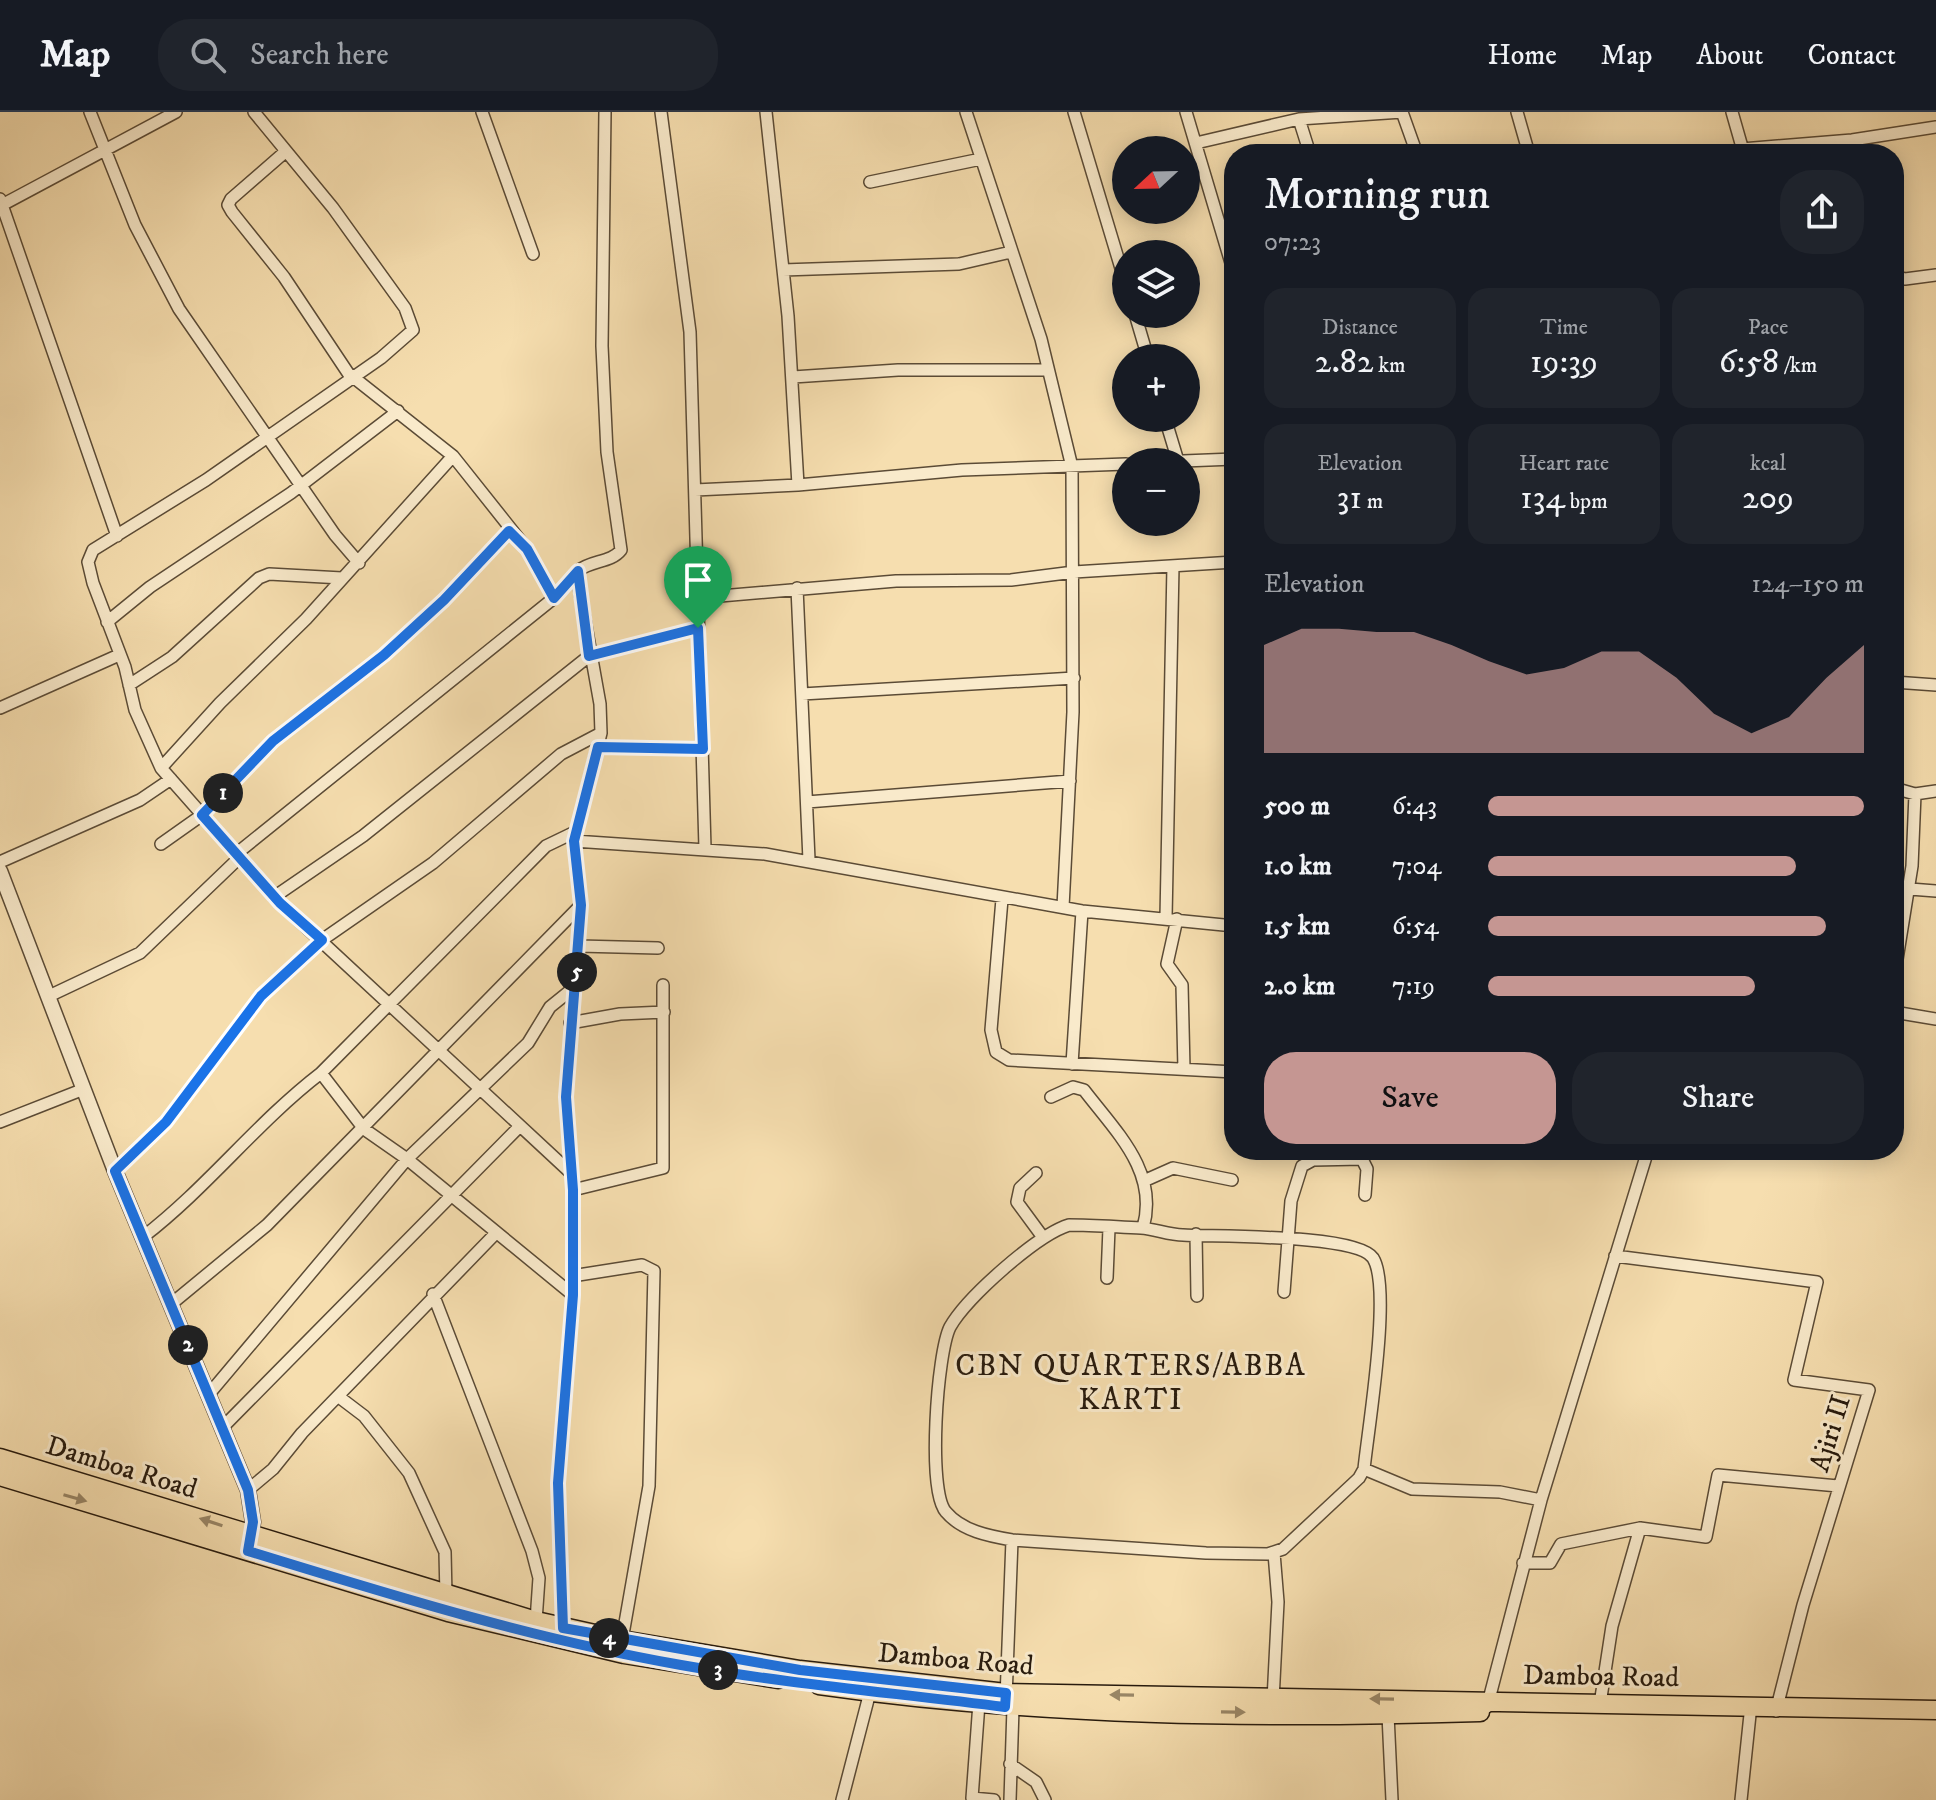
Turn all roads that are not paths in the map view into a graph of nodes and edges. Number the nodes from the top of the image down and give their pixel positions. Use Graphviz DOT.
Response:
graph roads {
  1 [pos="90,112"];
  2 [pos="176,112"];
  3 [pos="254,112"];
  4 [pos="482,112"];
  5 [pos="605,112"];
  6 [pos="661,112"];
  7 [pos="766,112"];
  8 [pos="966,112"];
  9 [pos="1074,112"];
  10 [pos="1186,112"];
  11 [pos="1402,112"];
  12 [pos="1517,112"];
  13 [pos="1732,112"];
  14 [pos="1299,119"];
  15 [pos="1936,127"];
  16 [pos="1194,136"];
  17 [pos="1852,140"];
  18 [pos="1200,142"];
  19 [pos="1307,144"];
  20 [pos="1413,144"];
  21 [pos="1526,144"];
  22 [pos="1741,144"];
  23 [pos="1816,144"];
  24 [pos="1853,144"];
  25 [pos="104,148"];
  26 [pos="285,152"];
  27 [pos="1200,157"];
  28 [pos="981,159"];
  29 [pos="870,182"];
  30 [pos="1,202"];
  31 [pos="1224,239"];
  32 [pos="1112,240"];
  33 [pos="1011,252"];
  34 [pos="533,254"];
  35 [pos="783,270"];
  36 [pos="1936,275"];
  37 [pos="1904,279"];
  38 [pos="1047,370"];
  39 [pos="352,377"];
  40 [pos="793,377"];
  41 [pos="398,411"];
  42 [pos="267,438"];
  43 [pos="453,456"];
  44 [pos="1224,459"];
  45 [pos="1200,460"];
  46 [pos="1112,465"];
  47 [pos="1072,467"];
  48 [pos="300,485"];
  49 [pos="798,485"];
  50 [pos="695,490"];
  51 [pos="509,531"];
  52 [pos="117,536"];
  53 [pos="359,563"];
  54 [pos="1224,563"];
  55 [pos="1173,566"];
  56 [pos="578,571"];
  57 [pos="1074,572"];
  58 [pos="342,578"];
  59 [pos="797,588"];
  60 [pos="554,598"];
  61 [pos="697,598"];
  62 [pos="107,622"];
  63 [pos="698,628"];
  64 [pos="119,655"];
  65 [pos="589,656"];
  66 [pos="1074,678"];
  67 [pos="1904,683"];
  68 [pos="129,685"];
  69 [pos="1936,685"];
  70 [pos="802,694"];
  71 [pos="0,708"];
  72 [pos="601,733"];
  73 [pos="598,747"];
  74 [pos="703,749"];
  75 [pos="161,768"];
  76 [pos="171,779"];
  77 [pos="1070,781"];
  78 [pos="1904,791"];
  79 [pos="1936,791"];
  80 [pos="1915,794"];
  81 [pos="807,802"];
  82 [pos="202,815"];
  83 [pos="574,836"];
  84 [pos="161,844"];
  85 [pos="705,848"];
  86 [pos="237,856"];
  87 [pos="809,860"];
  88 [pos="0,862"];
  89 [pos="0,871"];
  90 [pos="1910,889"];
  91 [pos="1936,891"];
  92 [pos="274,897"];
  93 [pos="1002,899"];
  94 [pos="581,905"];
  95 [pos="1063,907"];
  96 [pos="1082,911"];
  97 [pos="1171,919"];
  98 [pos="1904,922"];
  99 [pos="1224,925"];
  100 [pos="322,940"];
  101 [pos="579,946"];
  102 [pos="658,948"];
  103 [pos="663,985"];
  104 [pos="576,986"];
  105 [pos="49,996"];
  106 [pos="392,1005"];
  107 [pos="664,1012"];
  108 [pos="1904,1014"];
  109 [pos="1936,1019"];
  110 [pos="570,1023"];
  111 [pos="439,1048"];
  112 [pos="1072,1064"];
  113 [pos="1184,1069"];
  114 [pos="1224,1071"];
  115 [pos="321,1073"];
  116 [pos="84,1089"];
  117 [pos="480,1090"];
  118 [pos="1051,1097"];
  119 [pos="0,1122"];
  120 [pos="519,1127"];
  121 [pos="364,1129"];
  122 [pos="407,1159"];
  123 [pos="1313,1160"];
  124 [pos="1362,1160"];
  125 [pos="1645,1160"];
  126 [pos="115,1171"];
  127 [pos="1036,1173"];
  128 [pos="572,1174"];
  129 [pos="1146,1180"];
  130 [pos="1232,1180"];
  131 [pos="573,1190"];
  132 [pos="1365,1195"];
  133 [pos="450,1197"];
  134 [pos="1109,1228"];
  135 [pos="1143,1228"];
  136 [pos="496,1233"];
  137 [pos="1196,1234"];
  138 [pos="1042,1236"];
  139 [pos="143,1237"];
  140 [pos="1288,1241"];
  141 [pos="1615,1256"];
  142 [pos="572,1276"];
  143 [pos="1107,1278"];
  144 [pos="1284,1292"];
  145 [pos="433,1294"];
  146 [pos="573,1295"];
  147 [pos="1197,1296"];
  148 [pos="170,1305"];
  149 [pos="209,1394"];
  150 [pos="339,1397"];
  151 [pos="222,1428"];
  152 [pos="0,1458"];
  153 [pos="1364,1469"];
  154 [pos="0,1476"];
  155 [pos="1838,1486"];
  156 [pos="248,1490"];
  157 [pos="1541,1500"];
  158 [pos="122,1503"];
  159 [pos="1640,1528"];
  160 [pos="1012,1540"];
  161 [pos="249,1543"];
  162 [pos="1274,1553"];
  163 [pos="1523,1563"];
  164 [pos="446,1596"];
  165 [pos="536,1621"];
  166 [pos="563,1628"];
  167 [pos="622,1640"];
  168 [pos="870,1692"];
  169 [pos="1008,1702"];
  170 [pos="979,1703"];
  171 [pos="1600,1704"];
  172 [pos="1273,1705"];
  173 [pos="1487,1706"];
  174 [pos="1752,1710"];
  175 [pos="1777,1710"];
  176 [pos="1936,1710"];
  177 [pos="1388,1715"];
  178 [pos="1936,1722"];
  179 [pos="1010,1764"];
  180 [pos="842,1800"];
  181 [pos="994,1800"];
  182 [pos="1010,1800"];
  183 [pos="1045,1800"];
  184 [pos="1392,1800"];
  185 [pos="1741,1800"];
  1 -- 25 [label="street"];
  2 -- 25 [label="street"];
  3 -- 26 [label="street"];
  4 -- 34 [label="street"];
  5 -- 56 [label="street"];
  6 -- 50 [label="street"];
  7 -- 35 [label="street"];
  8 -- 28 [label="street"];
  9 -- 32 [label="street"];
  10 -- 16 [label="street"];
  11 -- 14 [label="street"];
  11 -- 20 [label="street"];
  12 -- 21 [label="street"];
  13 -- 22 [label="street"];
  14 -- 18 [label="street"];
  14 -- 19 [label="street"];
  15 -- 17 [label="street"];
  17 -- 23 [label="street"];
  17 -- 24 [label="street"];
  25 -- 30 [label="street"];
  25 -- 42 [label="street"];
  26 -- 39 [label="street"];
  26 -- 39 [label="street"];
  27 -- 31 [label="street"];
  28 -- 29 [label="street"];
  28 -- 33 [label="street"];
  30 -- 52 [label="street"];
  33 -- 35 [label="street"];
  33 -- 38 [label="street"];
  35 -- 40 [label="street"];
  36 -- 37 [label="street"];
  38 -- 40 [label="street"];
  38 -- 47 [label="street"];
  39 -- 41 [label="street"];
  39 -- 42 [label="street"];
  40 -- 49 [label="street"];
  41 -- 43 [label="street"];
  41 -- 48 [label="street"];
  42 -- 48 [label="street"];
  42 -- 52 [label="street"];
  43 -- 51 [label="street"];
  43 -- 53 [label="street"];
  44 -- 45 [label="street"];
  46 -- 47 [label="street"];
  47 -- 49 [label="street"];
  47 -- 57 [label="street"];
  48 -- 53 [label="street"];
  48 -- 62 [label="street"];
  49 -- 50 [label="street"];
  50 -- 61 [label="street"];
  51 -- 60 [label="street"];
  51 -- 82 [label="street"];
  52 -- 62 [label="street"];
  53 -- 58 [label="street"];
  54 -- 55 [label="street"];
  55 -- 57 [label="street"];
  55 -- 97 [label="street"];
  56 -- 60 [label="street"];
  56 -- 65 [label="street"];
  57 -- 59 [label="street"];
  57 -- 66 [label="street"];
  58 -- 68 [label="street"];
  58 -- 75 [label="street"];
  59 -- 61 [label="street"];
  59 -- 70 [label="street"];
  60 -- 86 [label="street"];
  61 -- 63 [label="street"];
  62 -- 64 [label="street"];
  63 -- 65 [label="street"];
  63 -- 74 [label="street"];
  64 -- 68 [label="street"];
  64 -- 71 [label="street"];
  65 -- 72 [label="street"];
  65 -- 92 [label="street"];
  66 -- 70 [label="street"];
  66 -- 77 [label="street"];
  67 -- 69 [label="street"];
  68 -- 75 [label="street"];
  70 -- 81 [label="street"];
  72 -- 73 [label="street"];
  72 -- 100 [label="street"];
  73 -- 74 [label="street"];
  73 -- 83 [label="street"];
  74 -- 85 [label="street"];
  75 -- 76 [label="street"];
  76 -- 82 [label="street"];
  76 -- 88 [label="street"];
  77 -- 81 [label="street"];
  77 -- 95 [label="street"];
  78 -- 80 [label="street"];
  79 -- 80 [label="street"];
  80 -- 90 [label="street"];
  81 -- 87 [label="street"];
  82 -- 84 [label="street"];
  82 -- 86 [label="street"];
  83 -- 85 [label="street"];
  83 -- 94 [label="street"];
  83 -- 106 [label="street"];
  85 -- 87 [label="street"];
  86 -- 92 [label="street"];
  86 -- 105 [label="street"];
  87 -- 93 [label="street"];
  89 -- 105 [label="street"];
  90 -- 91 [label="street"];
  90 -- 98 [label="street"];
  92 -- 100 [label="street"];
  93 -- 95 [label="street"];
  93 -- 112 [label="street"];
  94 -- 101 [label="street"];
  94 -- 111 [label="street"];
  95 -- 96 [label="street"];
  96 -- 97 [label="street"];
  96 -- 112 [label="street"];
  97 -- 99 [label="street"];
  97 -- 113 [label="street"];
  100 -- 106 [label="street"];
  100 -- 126 [label="street"];
  101 -- 102 [label="street"];
  101 -- 104 [label="street"];
  103 -- 107 [label="street"];
  104 -- 110 [label="street"];
  104 -- 117 [label="street"];
  105 -- 116 [label="street"];
  106 -- 111 [label="street"];
  106 -- 115 [label="street"];
  107 -- 110 [label="street"];
  107 -- 131 [label="street"];
  108 -- 109 [label="street"];
  110 -- 128 [label="street"];
  111 -- 117 [label="street"];
  111 -- 121 [label="street"];
  112 -- 113 [label="street"];
  113 -- 114 [label="street"];
  115 -- 121 [label="street"];
  115 -- 139 [label="street"];
  116 -- 119 [label="street"];
  116 -- 126 [label="street"];
  117 -- 120 [label="street"];
  117 -- 122 [label="street"];
  118 -- 129 [label="street"];
  120 -- 128 [label="street"];
  120 -- 133 [label="street"];
  121 -- 122 [label="street"];
  121 -- 148 [label="street"];
  122 -- 133 [label="street"];
  122 -- 149 [label="street"];
  123 -- 140 [label="street"];
  124 -- 132 [label="street"];
  125 -- 141 [label="street"];
  126 -- 139 [label="street"];
  127 -- 138 [label="street"];
  128 -- 131 [label="street"];
  129 -- 130 [label="street"];
  129 -- 135 [label="street"];
  131 -- 142 [label="street"];
  133 -- 136 [label="street"];
  133 -- 151 [label="street"];
  134 -- 135 [label="street"];
  134 -- 138 [label="street"];
  134 -- 143 [label="street"];
  135 -- 137 [label="street"];
  136 -- 145 [label="street"];
  136 -- 146 [label="street"];
  137 -- 140 [label="street"];
  137 -- 147 [label="street"];
  138 -- 160 [label="street"];
  139 -- 148 [label="street"];
  140 -- 144 [label="street"];
  140 -- 153 [label="street"];
  141 -- 155 [label="street, Ajiri II"];
  141 -- 157 [label="street"];
  142 -- 146 [label="street"];
  142 -- 167 [label="street"];
  145 -- 150 [label="street"];
  145 -- 165 [label="street"];
  146 -- 166 [label="street"];
  148 -- 149 [label="street"];
  149 -- 151 [label="street"];
  150 -- 156 [label="street"];
  150 -- 164 [label="street"];
  151 -- 156 [label="street"];
  152 -- 158 [label="main road, Damboa Road"];
  153 -- 157 [label="street"];
  153 -- 162 [label="street"];
  154 -- 158 [label="main road, Damboa Road, one-way"];
  155 -- 159 [label="street"];
  155 -- 175 [label="street, Ajiri II"];
  156 -- 161 [label="street"];
  157 -- 163 [label="street"];
  158 -- 161 [label="main road, Damboa Road"];
  159 -- 163 [label="street"];
  159 -- 171 [label="street"];
  160 -- 162 [label="street"];
  160 -- 169 [label="street"];
  161 -- 164 [label="main road, Damboa Road"];
  161 -- 168 [label="main road, Damboa Road"];
  162 -- 172 [label="street"];
  163 -- 173 [label="street"];
  164 -- 165 [label="main road, Damboa Road"];
  165 -- 166 [label="main road, Damboa Road"];
  166 -- 167 [label="main road, Damboa Road"];
  167 -- 169 [label="main road, Damboa Road"];
  168 -- 170 [label="main road, Damboa Road"];
  168 -- 180 [label="street"];
  169 -- 170 [label="main road, Damboa Road"];
  169 -- 172 [label="main road, Damboa Road"];
  169 -- 179 [label="street"];
  170 -- 181 [label="street"];
  171 -- 173 [label="main road, Damboa Road"];
  171 -- 174 [label="main road, Damboa Road"];
  173 -- 172 [label="main road, Damboa Road, one-way"];
  172 -- 177 [label="main road, Damboa Road"];
  173 -- 174 [label="main road, Damboa Road"];
  173 -- 177 [label="main road, Damboa Road"];
  174 -- 175 [label="main road, Damboa Road"];
  174 -- 185 [label="street"];
  175 -- 176 [label="main road, Damboa Road"];
  175 -- 178 [label="main road, Damboa Road"];
  177 -- 184 [label="street"];
  179 -- 182 [label="street"];
  179 -- 183 [label="street"];
}
